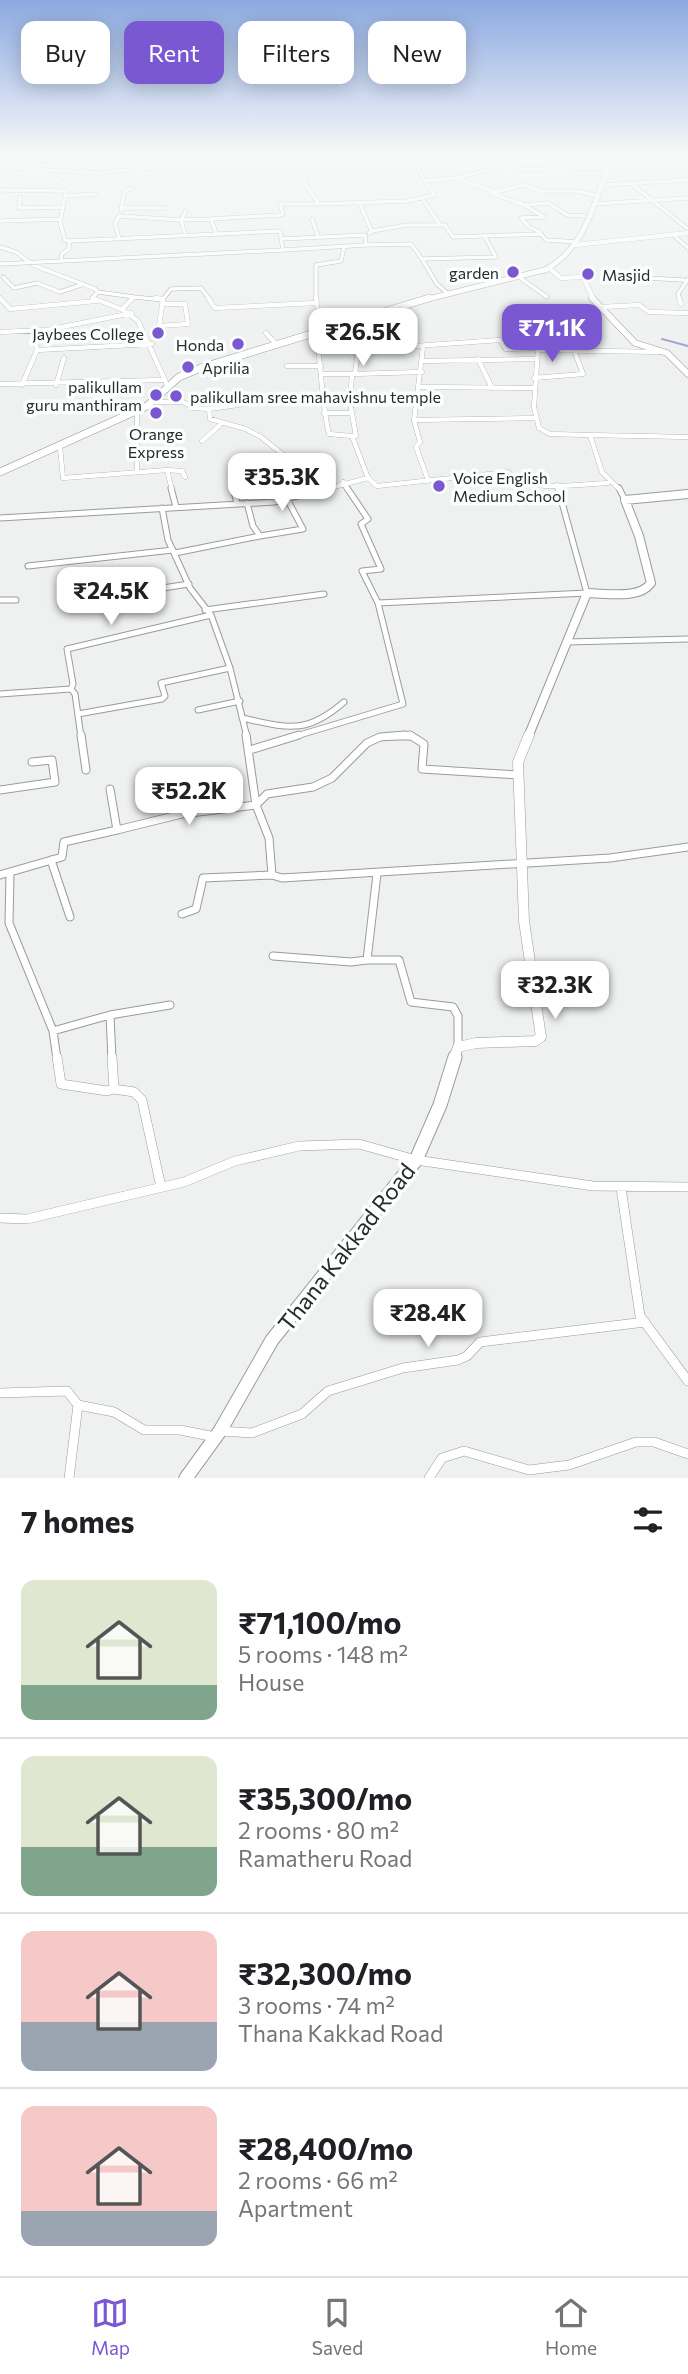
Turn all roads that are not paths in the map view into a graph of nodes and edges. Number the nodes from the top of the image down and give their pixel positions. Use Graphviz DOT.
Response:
graph roads {
  1 [pos="61,223"];
  2 [pos="116,223"];
  3 [pos="182,223"];
  4 [pos="213,223"];
  5 [pos="279,223"];
  6 [pos="313,223"];
  7 [pos="369,223"];
  8 [pos="526,223"];
  9 [pos="584,223"];
  10 [pos="440,225"];
  11 [pos="280,231"];
  12 [pos="372,231"];
  13 [pos="688,231"];
  14 [pos="216,233"];
  15 [pos="185,234"];
  16 [pos="541,234"];
  17 [pos="672,234"];
  18 [pos="365,235"];
  19 [pos="317,237"];
  20 [pos="485,237"];
  21 [pos="119,238"];
  22 [pos="281,239"];
  23 [pos="69,241"];
  24 [pos="575,243"];
  25 [pos="366,245"];
  26 [pos="0,247"];
  27 [pos="345,247"];
  28 [pos="688,247"];
  29 [pos="283,250"];
  30 [pos="422,259"];
  31 [pos="61,261"];
  32 [pos="28,263"];
  33 [pos="0,264"];
  34 [pos="551,269"];
  35 [pos="4,277"];
  36 [pos="519,277"];
  37 [pos="645,278"];
  38 [pos="686,280"];
  39 [pos="84,284"];
  40 [pos="98,292"];
  41 [pos="447,293"];
  42 [pos="134,297"];
  43 [pos="547,297"];
  44 [pos="0,298"];
  45 [pos="96,301"];
  46 [pos="163,302"];
  47 [pos="316,303"];
  48 [pos="688,303"];
  49 [pos="681,304"];
  50 [pos="601,307"];
  51 [pos="123,308"];
  52 [pos="390,310"];
  53 [pos="132,313"];
  54 [pos="688,313"];
  55 [pos="354,322"];
  56 [pos="33,331"];
  57 [pos="0,332"];
  58 [pos="266,333"];
  59 [pos="319,334"];
  60 [pos="152,344"];
  61 [pos="276,345"];
  62 [pos="423,347"];
  63 [pos="395,348"];
  64 [pos="358,349"];
  65 [pos="37,350"];
  66 [pos="538,350"];
  67 [pos="663,352"];
  68 [pos="575,354"];
  69 [pos="64,358"];
  70 [pos="478,359"];
  71 [pos="536,359"];
  72 [pos="422,361"];
  73 [pos="287,366"];
  74 [pos="321,366"];
  75 [pos="422,372"];
  76 [pos="687,372"];
  77 [pos="321,374"];
  78 [pos="353,374"];
  79 [pos="534,378"];
  80 [pos="162,380"];
  81 [pos="0,384"];
  82 [pos="22,385"];
  83 [pos="56,385"];
  84 [pos="168,387"];
  85 [pos="419,387"];
  86 [pos="534,387"];
  87 [pos="492,388"];
  88 [pos="154,402"];
  89 [pos="252,402"];
  90 [pos="209,409"];
  91 [pos="137,412"];
  92 [pos="324,413"];
  93 [pos="352,413"];
  94 [pos="535,418"];
  95 [pos="414,420"];
  96 [pos="220,425"];
  97 [pos="590,435"];
  98 [pos="352,436"];
  99 [pos="688,437"];
  100 [pos="202,441"];
  101 [pos="60,447"];
  102 [pos="167,470"];
  103 [pos="0,472"];
  104 [pos="137,472"];
  105 [pos="185,477"];
  106 [pos="368,478"];
  107 [pos="231,480"];
  108 [pos="428,480"];
  109 [pos="343,482"];
  110 [pos="608,483"];
  111 [pos="557,485"];
  112 [pos="325,488"];
  113 [pos="688,494"];
  114 [pos="287,499"];
  115 [pos="625,500"];
  116 [pos="237,503"];
  117 [pos="247,503"];
  118 [pos="176,507"];
  119 [pos="162,508"];
  120 [pos="0,518"];
  121 [pos="260,536"];
  122 [pos="174,552"];
  123 [pos="28,566"];
  124 [pos="188,584"];
  125 [pos="587,593"];
  126 [pos="324,594"];
  127 [pos="117,595"];
  128 [pos="0,600"];
  129 [pos="16,600"];
  130 [pos="378,603"];
  131 [pos="204,610"];
  132 [pos="211,615"];
  133 [pos="688,639"];
  134 [pos="566,642"];
  135 [pos="230,668"];
  136 [pos="71,689"];
  137 [pos="0,694"];
  138 [pos="240,701"];
  139 [pos="344,702"];
  140 [pos="198,710"];
  141 [pos="78,714"];
  142 [pos="242,718"];
  143 [pos="250,750"];
  144 [pos="32,762"];
  145 [pos="86,770"];
  146 [pos="519,775"];
  147 [pos="110,789"];
  148 [pos="0,790"];
  149 [pos="256,805"];
  150 [pos="117,830"];
  151 [pos="688,848"];
  152 [pos="51,860"];
  153 [pos="523,864"];
  154 [pos="10,872"];
  155 [pos="377,874"];
  156 [pos="0,875"];
  157 [pos="272,875"];
  158 [pos="182,914"];
  159 [pos="70,917"];
  160 [pos="272,956"];
  161 [pos="367,960"];
  162 [pos="170,1005"];
  163 [pos="110,1015"];
  164 [pos="52,1031"];
  165 [pos="458,1047"];
  166 [pos="114,1089"];
  167 [pos="416,1160"];
  168 [pos="161,1187"];
  169 [pos="688,1187"];
  170 [pos="621,1188"];
  171 [pos="0,1218"];
  172 [pos="645,1322"];
  173 [pos="688,1381"];
  174 [pos="0,1393"];
  175 [pos="78,1405"];
  176 [pos="218,1434"];
  177 [pos="688,1454"];
  178 [pos="69,1478"];
  179 [pos="186,1478"];
  180 [pos="429,1478"];
  1 -- 23 [label="street"];
  2 -- 21 [label="street"];
  3 -- 15 [label="street"];
  4 -- 14 [label="street"];
  5 -- 11 [label="street"];
  6 -- 19 [label="street"];
  7 -- 12 [label="street"];
  8 -- 16 [label="street"];
  9 -- 24 [label="highway"];
  10 -- 12 [label="street"];
  10 -- 20 [label="street"];
  11 -- 14 [label="street"];
  11 -- 22 [label="street"];
  12 -- 18 [label="street"];
  13 -- 17 [label="main road"];
  14 -- 15 [label="street"];
  15 -- 21 [label="street"];
  16 -- 20 [label="street"];
  16 -- 24 [label="street"];
  17 -- 24 [label="main road"];
  17 -- 28 [label="street"];
  18 -- 19 [label="street"];
  18 -- 25 [label="street"];
  19 -- 22 [label="street"];
  20 -- 30 [label="street"];
  21 -- 23 [label="street"];
  22 -- 29 [label="street"];
  23 -- 31 [label="street"];
  24 -- 34 [label="highway"];
  25 -- 27 [label="street"];
  25 -- 30 [label="street"];
  26 -- 32 [label="street"];
  27 -- 29 [label="street"];
  27 -- 47 [label="street"];
  29 -- 31 [label="street"];
  30 -- 41 [label="street"];
  31 -- 32 [label="street"];
  32 -- 33 [label="street"];
  32 -- 39 [label="street"];
  34 -- 36 [label="highway"];
  34 -- 41 [label="highway"];
  34 -- 50 [label="main road"];
  35 -- 39 [label="street"];
  36 -- 41 [label="highway"];
  36 -- 43 [label="street"];
  37 -- 38 [label="street"];
  38 -- 49 [label="street"];
  39 -- 40 [label="street"];
  40 -- 42 [label="street"];
  40 -- 45 [label="street"];
  41 -- 52 [label="highway"];
  42 -- 46 [label="street"];
  42 -- 51 [label="street"];
  44 -- 45 [label="street"];
  45 -- 51 [label="street"];
  46 -- 46 [label="street"];
  46 -- 47 [label="street"];
  47 -- 59 [label="street"];
  48 -- 49 [label="street"];
  49 -- 54 [label="street"];
  50 -- 54 [label="street"];
  50 -- 67 [label="main road"];
  51 -- 53 [label="street"];
  52 -- 55 [label="highway"];
  52 -- 63 [label="street"];
  53 -- 56 [label="street"];
  53 -- 60 [label="street"];
  55 -- 59 [label="highway"];
  55 -- 64 [label="street"];
  56 -- 57 [label="street"];
  56 -- 65 [label="street"];
  58 -- 61 [label="street"];
  59 -- 61 [label="highway"];
  59 -- 74 [label="street"];
  60 -- 65 [label="street"];
  60 -- 80 [label="street"];
  61 -- 84 [label="highway"];
  62 -- 63 [label="street"];
  62 -- 66 [label="street"];
  62 -- 72 [label="street"];
  63 -- 64 [label="street"];
  64 -- 78 [label="street"];
  65 -- 82 [label="street"];
  66 -- 68 [label="street"];
  66 -- 71 [label="street"];
  67 -- 68 [label="street"];
  67 -- 76 [label="main road"];
  68 -- 79 [label="street"];
  69 -- 83 [label="street"];
  70 -- 71 [label="street"];
  70 -- 72 [label="street"];
  70 -- 87 [label="street"];
  71 -- 79 [label="street"];
  72 -- 75 [label="street"];
  73 -- 74 [label="street"];
  74 -- 77 [label="street"];
  75 -- 78 [label="street"];
  75 -- 85 [label="street"];
  77 -- 78 [label="street"];
  77 -- 92 [label="street"];
  78 -- 93 [label="street"];
  79 -- 86 [label="street"];
  80 -- 83 [label="street"];
  80 -- 84 [label="street"];
  81 -- 82 [label="street"];
  82 -- 83 [label="street"];
  84 -- 88 [label="highway"];
  85 -- 87 [label="street"];
  85 -- 95 [label="street"];
  86 -- 87 [label="street"];
  86 -- 94 [label="street"];
  88 -- 90 [label="street"];
  88 -- 91 [label="highway"];
  89 -- 90 [label="street"];
  90 -- 96 [label="street"];
  91 -- 101 [label="highway"];
  91 -- 104 [label="street"];
  92 -- 93 [label="street"];
  92 -- 98 [label="street"];
  93 -- 98 [label="street"];
  94 -- 95 [label="street"];
  94 -- 97 [label="street"];
  95 -- 108 [label="street"];
  96 -- 100 [label="street"];
  96 -- 112 [label="street"];
  97 -- 99 [label="street"];
  97 -- 110 [label="street"];
  98 -- 106 [label="street"];
  101 -- 103 [label="highway"];
  101 -- 104 [label="street"];
  102 -- 104 [label="street"];
  102 -- 105 [label="street"];
  102 -- 118 [label="street"];
  106 -- 108 [label="street"];
  106 -- 109 [label="street"];
  107 -- 116 [label="street"];
  108 -- 111 [label="street"];
  109 -- 112 [label="street"];
  109 -- 130 [label="street"];
  110 -- 111 [label="street"];
  110 -- 115 [label="street"];
  111 -- 125 [label="street"];
  112 -- 114 [label="street"];
  113 -- 115 [label="main road"];
  114 -- 117 [label="street"];
  114 -- 121 [label="street"];
  115 -- 125 [label="main road"];
  116 -- 117 [label="street"];
  116 -- 118 [label="street"];
  117 -- 121 [label="street"];
  118 -- 119 [label="street"];
  119 -- 120 [label="street"];
  119 -- 122 [label="street"];
  121 -- 122 [label="street"];
  122 -- 123 [label="street"];
  122 -- 124 [label="street"];
  124 -- 127 [label="street"];
  124 -- 131 [label="street"];
  125 -- 130 [label="street"];
  125 -- 134 [label="main road"];
  126 -- 131 [label="street"];
  128 -- 129 [label="street"];
  130 -- 143 [label="street"];
  131 -- 132 [label="street"];
  132 -- 135 [label="street"];
  132 -- 136 [label="street"];
  133 -- 134 [label="street"];
  134 -- 146 [label="main road"];
  135 -- 138 [label="street"];
  135 -- 141 [label="street"];
  136 -- 137 [label="street"];
  136 -- 141 [label="street"];
  138 -- 140 [label="street"];
  138 -- 142 [label="street"];
  139 -- 142 [label="street"];
  141 -- 145 [label="street"];
  142 -- 143 [label="street"];
  143 -- 149 [label="street"];
  144 -- 148 [label="street"];
  146 -- 149 [label="street"];
  146 -- 153 [label="main road"];
  147 -- 150 [label="street"];
  149 -- 150 [label="street"];
  149 -- 157 [label="street"];
  150 -- 152 [label="street"];
  151 -- 153 [label="street"];
  152 -- 154 [label="street"];
  152 -- 159 [label="street"];
  153 -- 155 [label="street"];
  153 -- 165 [label="main road"];
  154 -- 156 [label="street"];
  154 -- 164 [label="street"];
  155 -- 157 [label="street"];
  155 -- 161 [label="street"];
  157 -- 158 [label="street"];
  160 -- 161 [label="street"];
  161 -- 165 [label="street"];
  162 -- 163 [label="street"];
  163 -- 164 [label="street"];
  163 -- 166 [label="street"];
  164 -- 166 [label="street"];
  165 -- 167 [label="main road, Thana Kakkad Road"];
  166 -- 168 [label="street"];
  167 -- 168 [label="street"];
  167 -- 170 [label="street"];
  167 -- 176 [label="main road, Thana Kakkad Road"];
  168 -- 171 [label="street"];
  169 -- 170 [label="street"];
  170 -- 172 [label="street"];
  172 -- 173 [label="street"];
  172 -- 176 [label="street"];
  174 -- 175 [label="street"];
  175 -- 176 [label="street"];
  175 -- 178 [label="street"];
  176 -- 179 [label="main road, Thana Kakkad Road"];
  177 -- 180 [label="street"];
}
